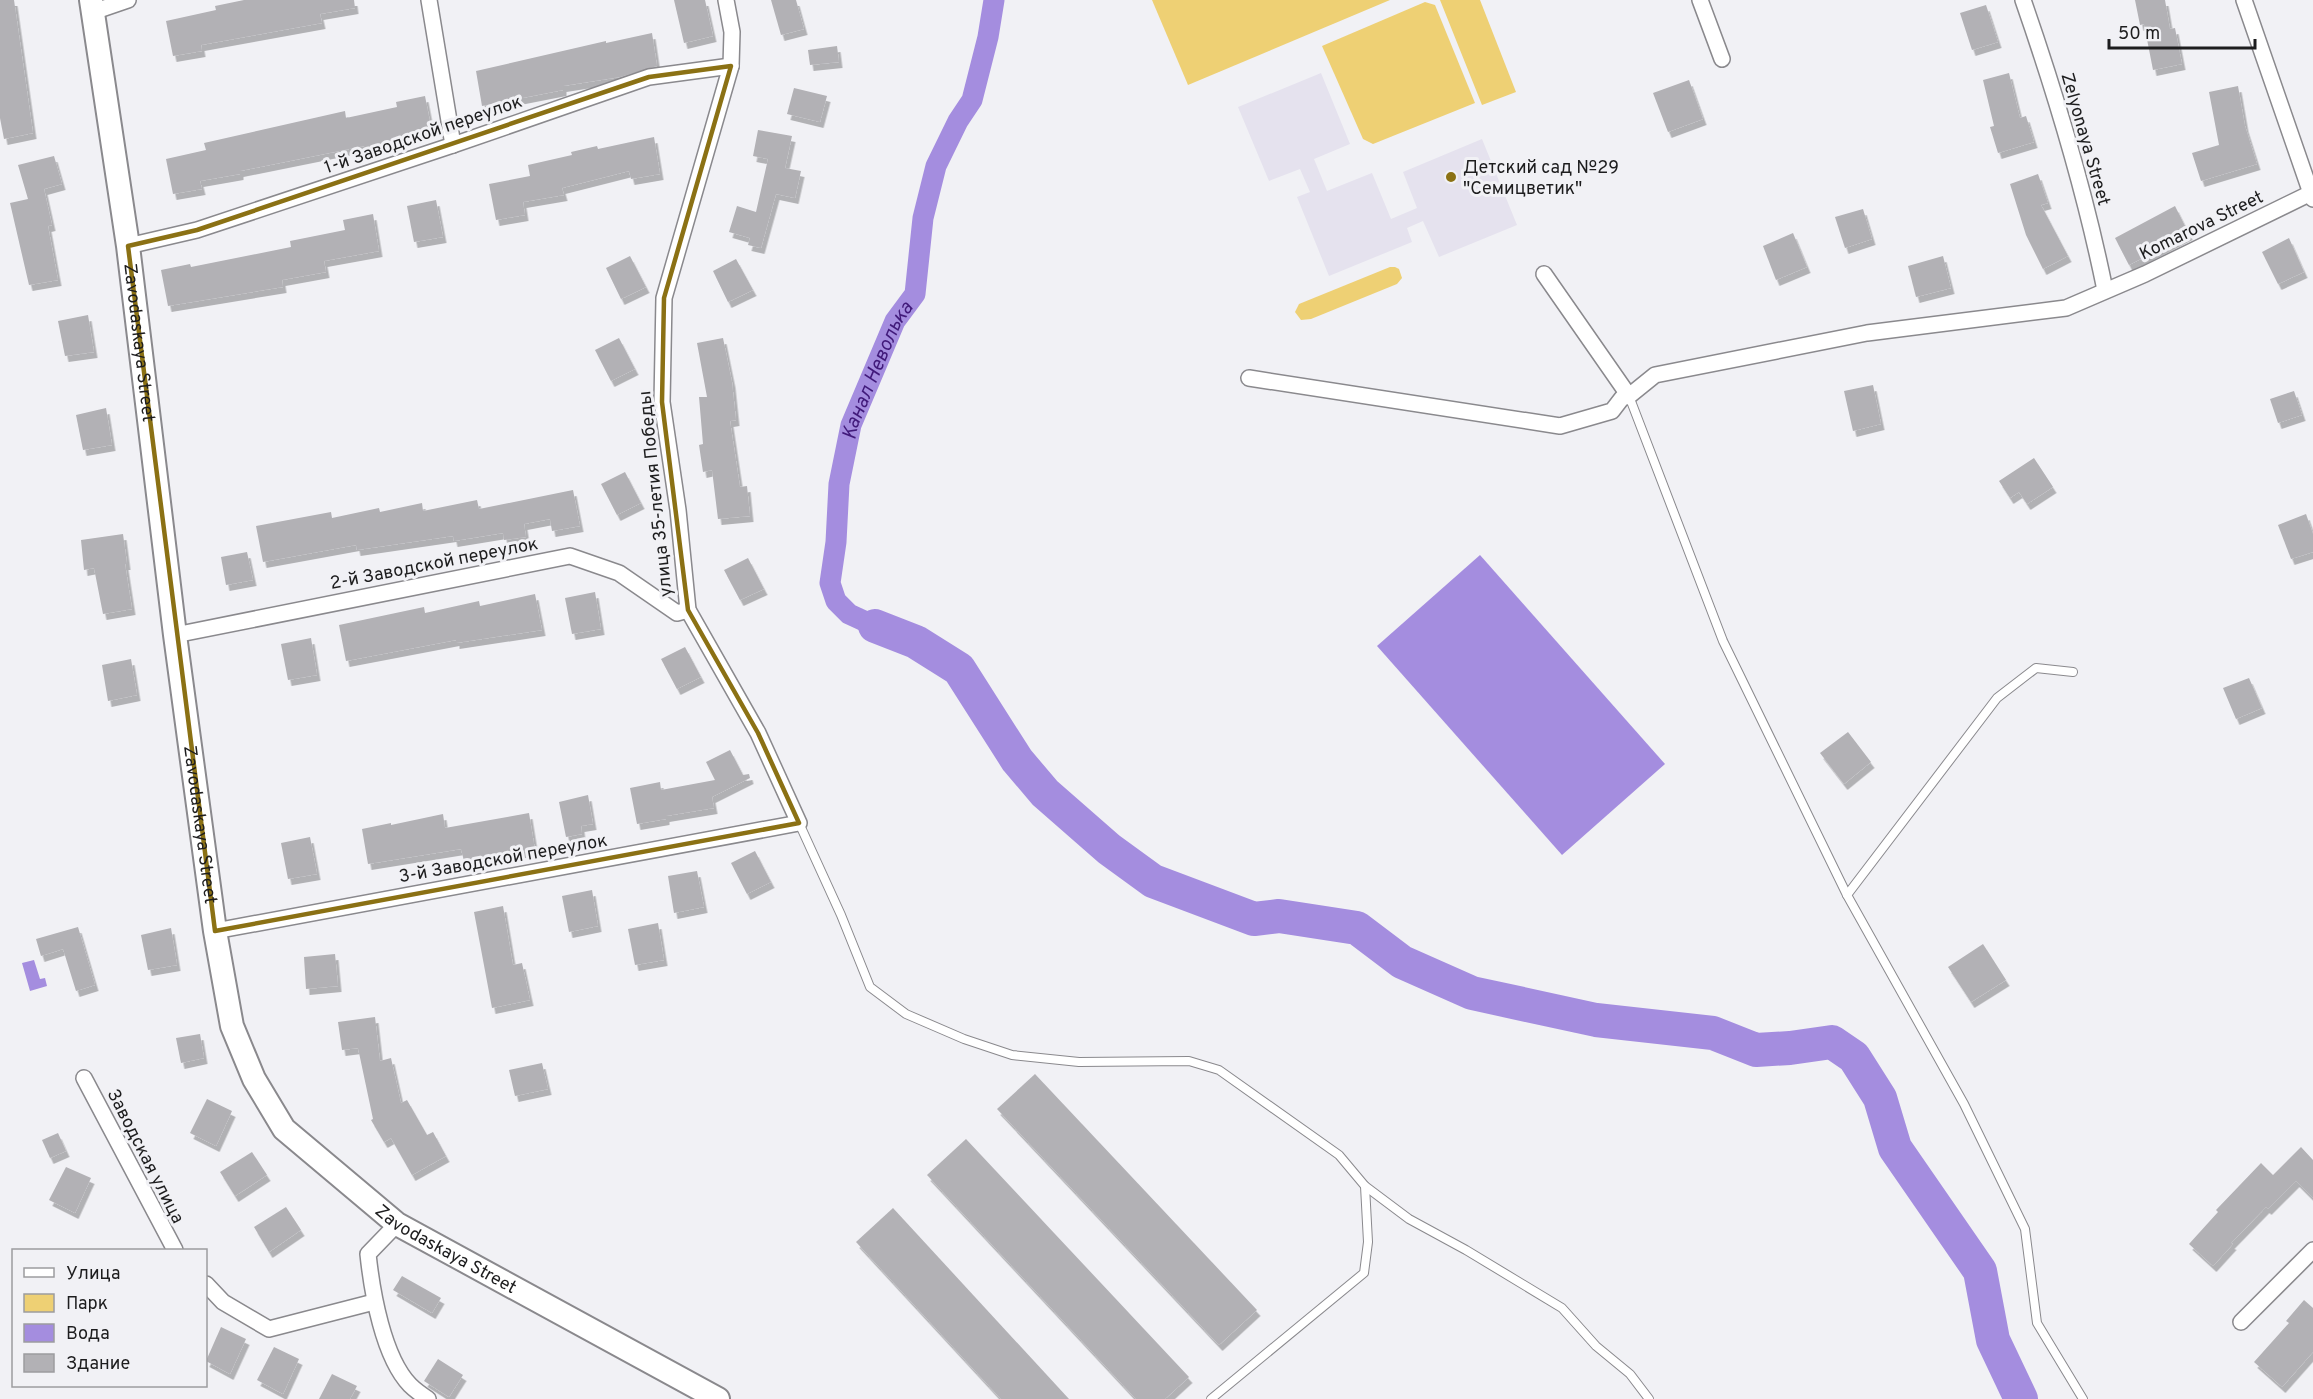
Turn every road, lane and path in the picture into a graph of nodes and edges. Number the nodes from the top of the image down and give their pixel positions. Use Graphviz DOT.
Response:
graph roads {
  1 [pos="128,0"];
  2 [pos="429,0"];
  3 [pos="726,0"];
  4 [pos="1700,0"];
  5 [pos="2023,0"];
  6 [pos="2244,0"];
  7 [pos="92,6"];
  8 [pos="1722,59"];
  9 [pos="731,66"];
  10 [pos="453,145"];
  11 [pos="2312,194"];
  12 [pos="128,246"];
  13 [pos="1544,274"];
  14 [pos="2105,290"];
  15 [pos="1249,378"];
  16 [pos="1629,396"];
  17 [pos="688,609"];
  18 [pos="175,635"];
  19 [pos="2073,672"];
  20 [pos="799,823"];
  21 [pos="1847,895"];
  22 [pos="214,931"];
  23 [pos="84,1078"];
  24 [pos="1365,1186"];
  25 [pos="397,1224"];
  26 [pos="174,1249"];
  27 [pos="2313,1250"];
  28 [pos="207,1285"];
  29 [pos="374,1302"];
  30 [pos="2241,1322"];
  31 [pos="428,1399"];
  32 [pos="718,1399"];
  33 [pos="1211,1399"];
  34 [pos="1649,1399"];
  35 [pos="2083,1399"];
  1 -- 7 [label="street"];
  2 -- 10 [label="street"];
  3 -- 9 [label="street, улица 35-летия Победы"];
  4 -- 8 [label="street"];
  5 -- 14 [label="street, Zelyonaya Street"];
  6 -- 11 [label="street"];
  7 -- 12 [label="main road, Zavodaskaya Street"];
  9 -- 10 [label="street, 1-й Заводской переулок"];
  9 -- 17 [label="street, улица 35-летия Победы"];
  10 -- 12 [label="street, 1-й Заводской переулок"];
  11 -- 14 [label="street, Komarova Street"];
  12 -- 18 [label="main road, Zavodaskaya Street"];
  13 -- 16 [label="street"];
  14 -- 16 [label="street, Komarova Street"];
  15 -- 16 [label="street, Komarova Street"];
  16 -- 21 [label="lane"];
  17 -- 18 [label="street, 2-й Заводской переулок"];
  17 -- 20 [label="street, улица 35-летия Победы"];
  18 -- 22 [label="main road, Zavodaskaya Street"];
  19 -- 21 [label="lane"];
  20 -- 22 [label="street, 3-й Заводской переулок"];
  20 -- 24 [label="lane"];
  21 -- 35 [label="lane"];
  22 -- 25 [label="main road, Zavodaskaya Street"];
  23 -- 26 [label="street, Заводская улица"];
  24 -- 33 [label="lane"];
  24 -- 34 [label="lane"];
  25 -- 29 [label="street"];
  25 -- 32 [label="main road, Zavodaskaya Street"];
  27 -- 30 [label="street"];
  28 -- 29 [label="street"];
  29 -- 31 [label="street"];
}
